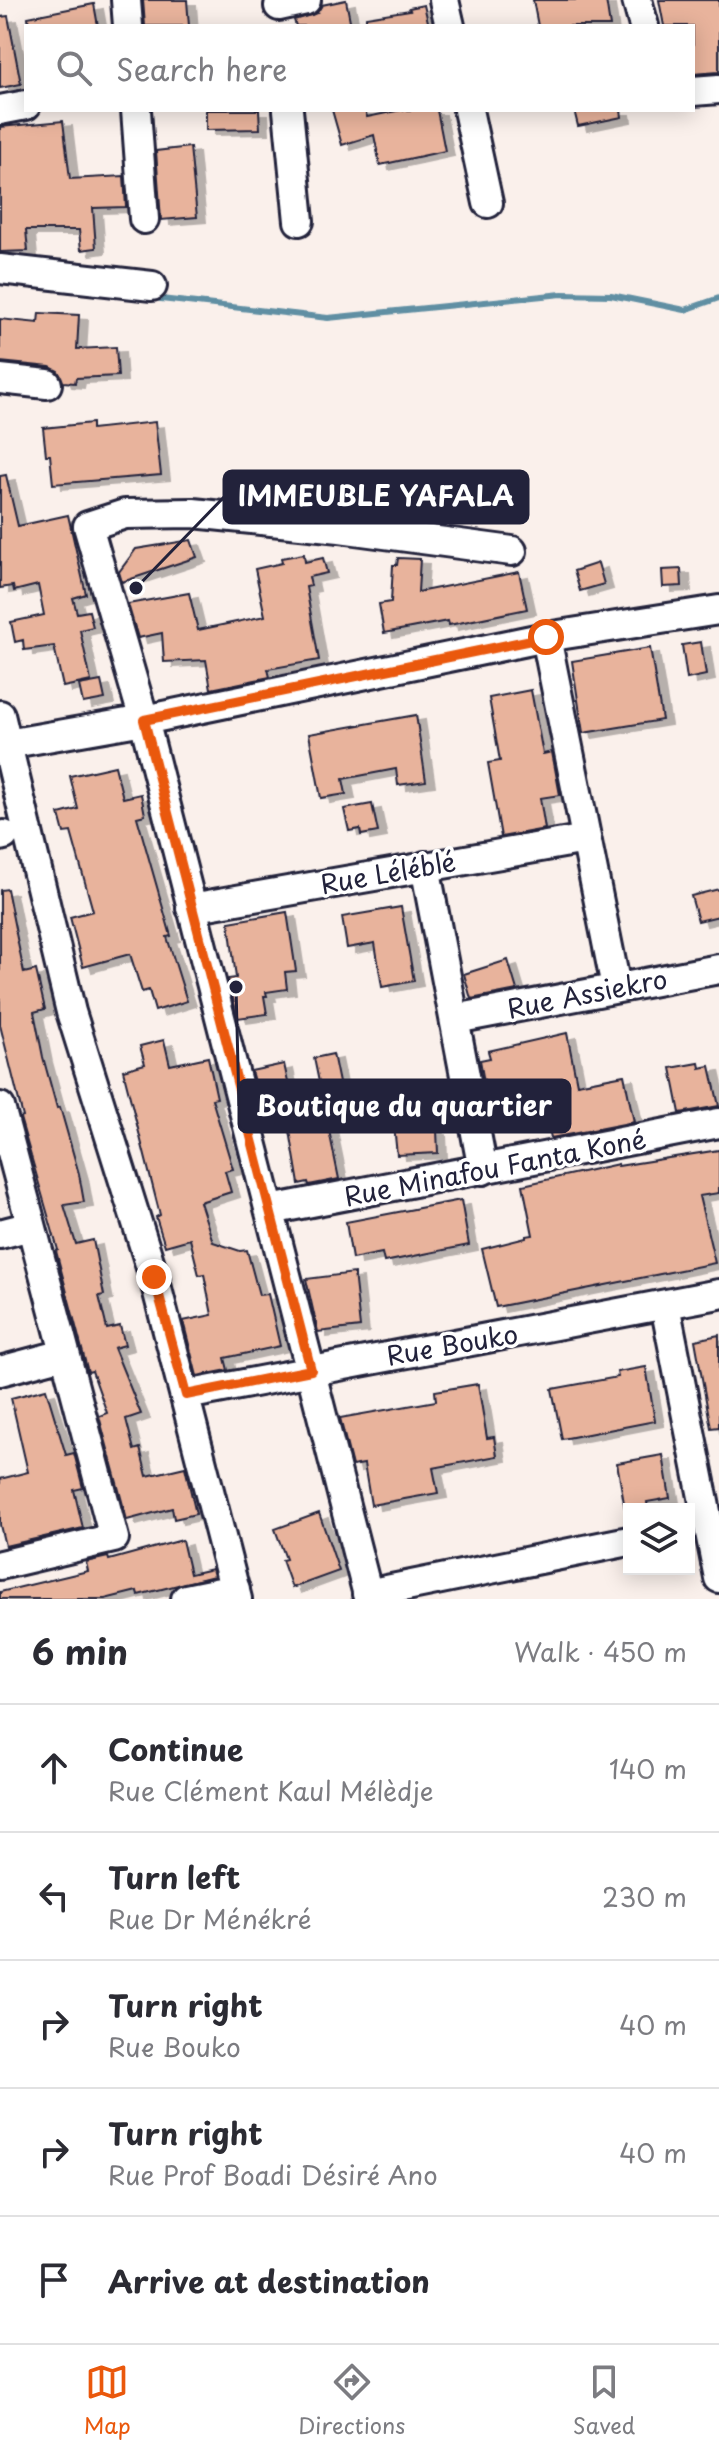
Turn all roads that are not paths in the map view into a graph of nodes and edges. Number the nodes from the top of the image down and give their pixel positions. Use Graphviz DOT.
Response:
graph roads {
  1 [pos="126,0"];
  2 [pos="444,0"];
  3 [pos="637,0"];
  4 [pos="128,24"];
  5 [pos="450,24"];
  6 [pos="643,24"];
  7 [pos="719,89"];
  8 [pos="695,91"];
  9 [pos="24,105"];
  10 [pos="0,110"];
  11 [pos="136,112"];
  12 [pos="288,112"];
  13 [pos="468,112"];
  14 [pos="488,203"];
  15 [pos="144,219"];
  16 [pos="299,221"];
  17 [pos="0,269"];
  18 [pos="152,286"];
  19 [pos="0,379"];
  20 [pos="47,384"];
  21 [pos="512,551"];
  22 [pos="719,610"];
  23 [pos="546,637"];
  24 [pos="0,715"];
  25 [pos="144,720"];
  26 [pos="7,744"];
  27 [pos="586,839"];
  28 [pos="425,866"];
  29 [pos="191,908"];
  30 [pos="719,969"];
  31 [pos="616,987"];
  32 [pos="455,1019"];
  33 [pos="0,1107"];
  34 [pos="719,1123"];
  35 [pos="483,1170"];
  36 [pos="270,1210"];
  37 [pos="31,1226"];
  38 [pos="0,1234"];
  39 [pos="719,1294"];
  40 [pos="665,1305"];
  41 [pos="64,1354"];
  42 [pos="311,1370"];
  43 [pos="0,1371"];
  44 [pos="186,1395"];
  45 [pos="699,1527"];
  46 [pos="623,1542"];
  47 [pos="0,1565"];
  48 [pos="719,1578"];
  49 [pos="236,1594"];
  50 [pos="368,1597"];
  51 [pos="186,1599"];
  1 -- 4 [label="street"];
  2 -- 5 [label="street"];
  3 -- 6 [label="street"];
  7 -- 8 [label="street"];
  9 -- 10 [label="street"];
  11 -- 15 [label="street"];
  12 -- 16 [label="street"];
  13 -- 14 [label="street"];
  17 -- 18 [label="street"];
  19 -- 20 [label="street"];
  21 -- 25 [label="street"];
  22 -- 23 [label="street"];
  23 -- 25 [label="street"];
  23 -- 27 [label="street"];
  24 -- 26 [label="street"];
  25 -- 26 [label="street"];
  25 -- 29 [label="street"];
  26 -- 44 [label="street"];
  27 -- 28 [label="street, Rue Léléblé"];
  27 -- 31 [label="street"];
  28 -- 29 [label="street, Rue Léléblé"];
  28 -- 32 [label="street"];
  29 -- 36 [label="street"];
  30 -- 31 [label="street, Rue Assiekro"];
  31 -- 32 [label="street, Rue Assiekro"];
  32 -- 35 [label="street"];
  33 -- 37 [label="street"];
  34 -- 35 [label="street, Rue Minafou Fanta Koné"];
  35 -- 36 [label="street, Rue Minafou Fanta Koné"];
  36 -- 42 [label="street"];
  37 -- 38 [label="street"];
  37 -- 41 [label="street"];
  39 -- 40 [label="street, Rue Bouko"];
  40 -- 42 [label="street, Rue Bouko"];
  40 -- 45 [label="street"];
  41 -- 43 [label="street"];
  41 -- 47 [label="street"];
  42 -- 44 [label="street, Rue Bouko"];
  42 -- 50 [label="street"];
  44 -- 49 [label="street"];
  45 -- 48 [label="street"];
  46 -- 50 [label="street"];
  49 -- 51 [label="street"];
}
